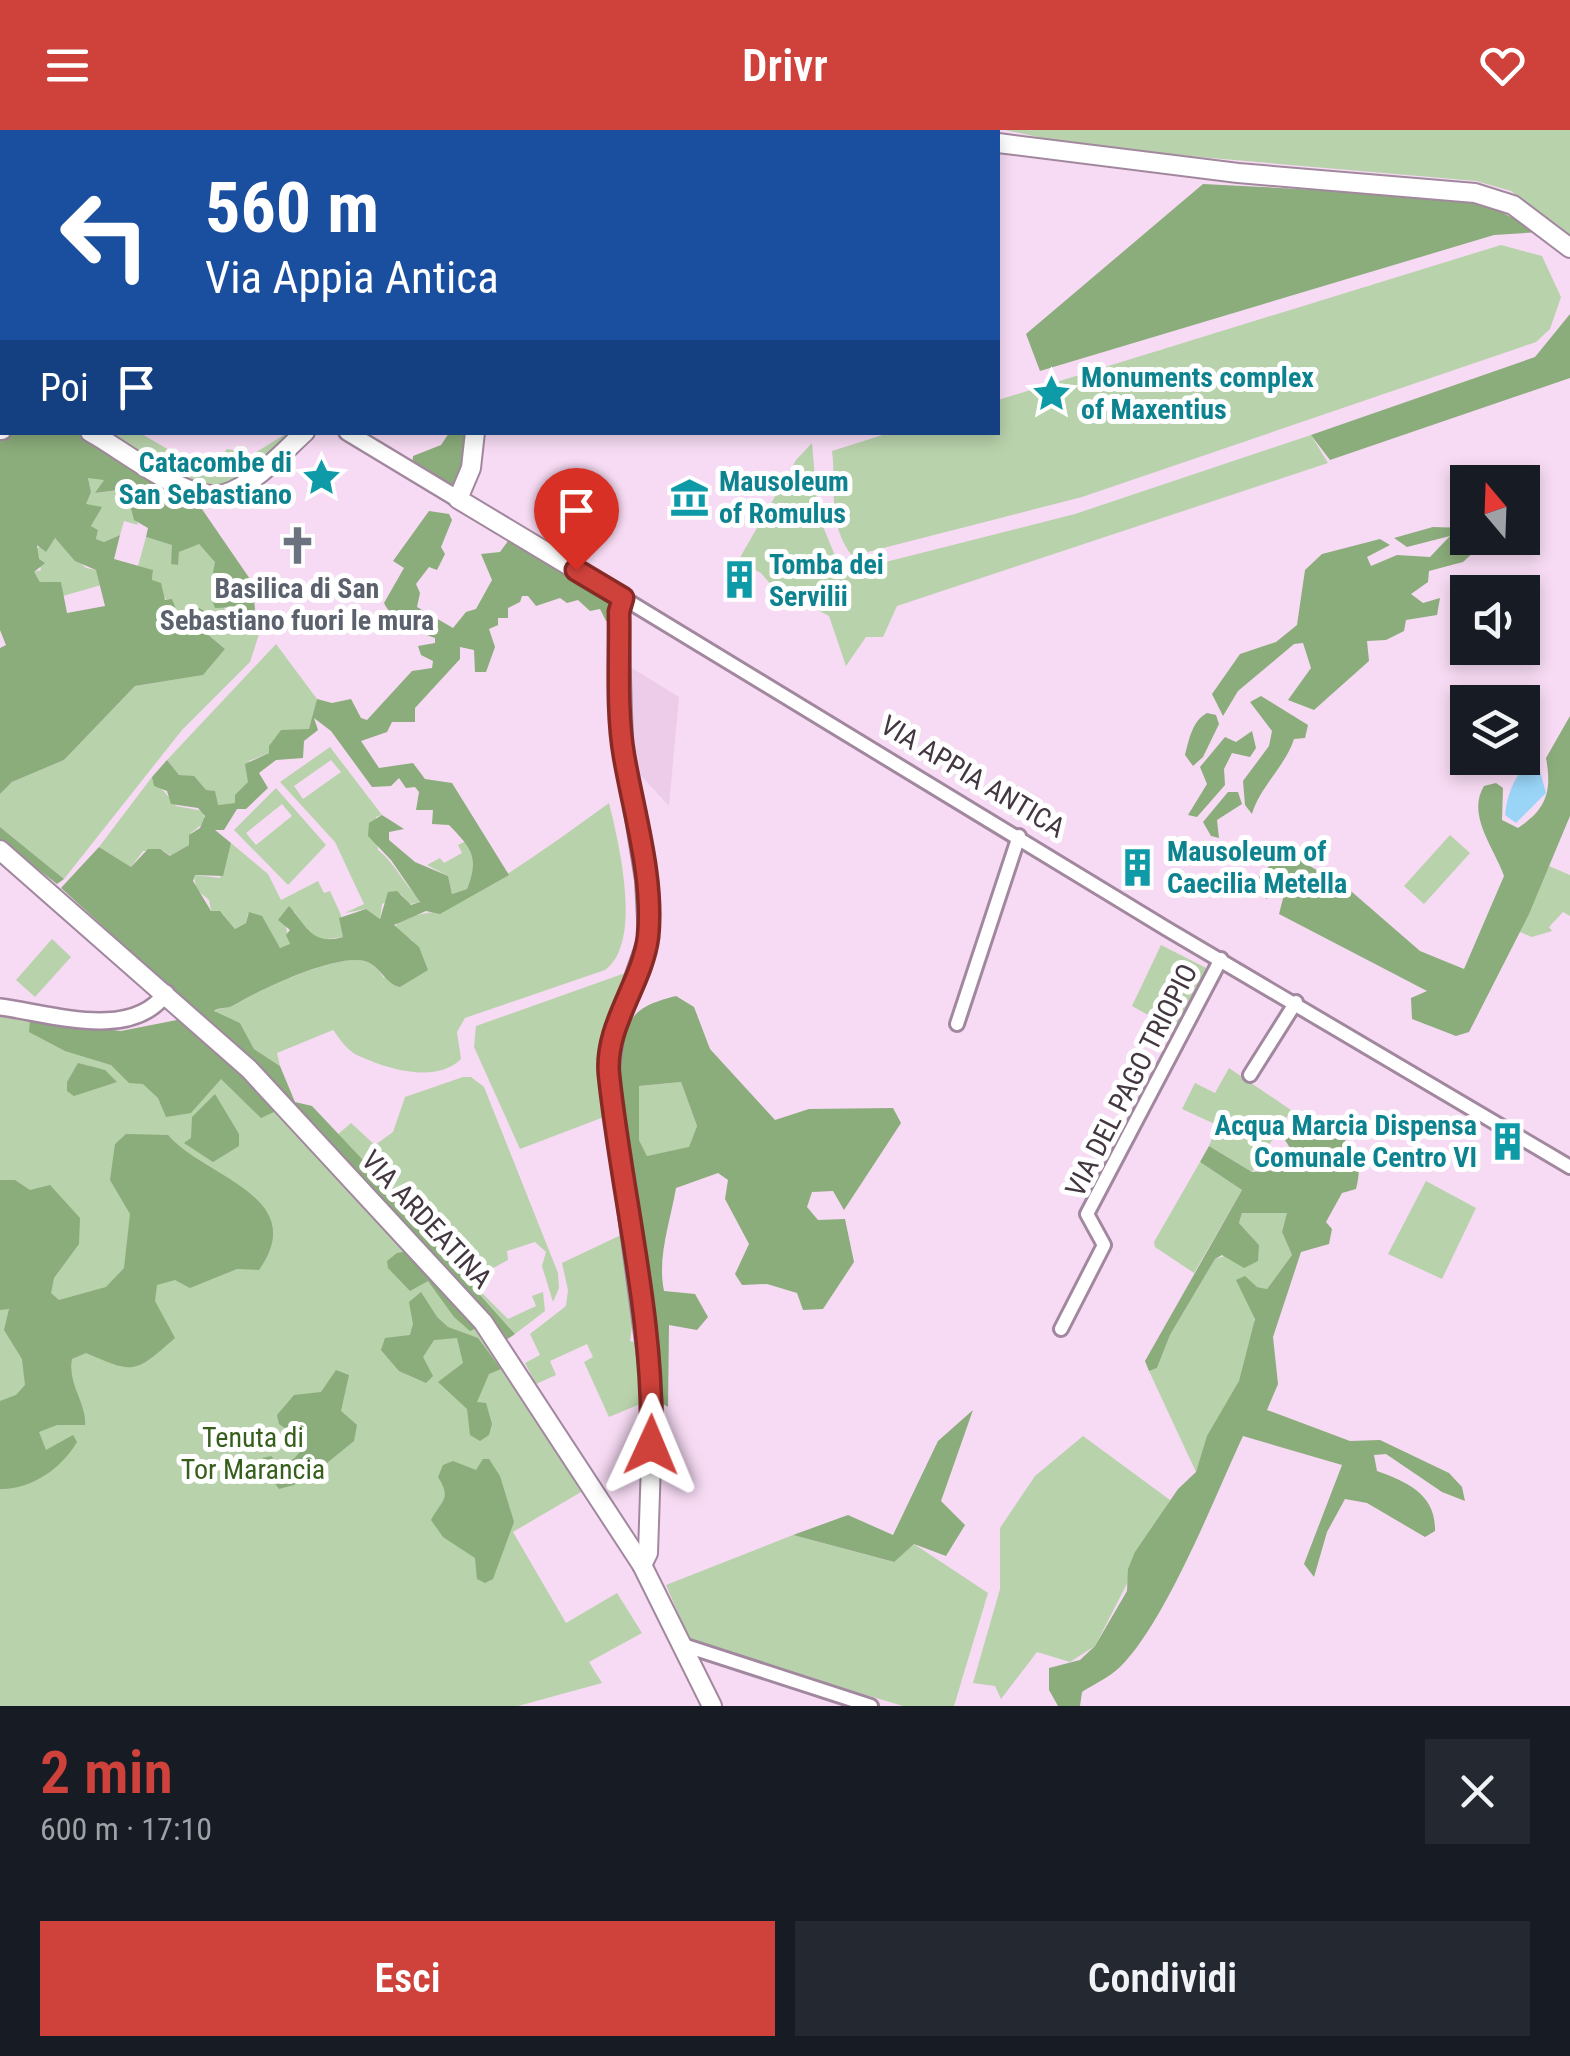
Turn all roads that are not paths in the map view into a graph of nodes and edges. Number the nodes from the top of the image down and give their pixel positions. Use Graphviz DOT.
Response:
graph roads {
  1 [pos="1000,143"];
  2 [pos="1570,248"];
  3 [pos="95,435"];
  4 [pos="301,435"];
  5 [pos="352,435"];
  6 [pos="476,435"];
  7 [pos="458,499"];
  8 [pos="623,598"];
  9 [pos="1019,836"];
  10 [pos="0,850"];
  11 [pos="1220,959"];
  12 [pos="166,993"];
  13 [pos="1296,1002"];
  14 [pos="0,1007"];
  15 [pos="957,1024"];
  16 [pos="1250,1076"];
  17 [pos="1568,1160"];
  18 [pos="1061,1329"];
  19 [pos="642,1565"];
  20 [pos="683,1645"];
  21 [pos="712,1706"];
  22 [pos="871,1706"];
  1 -- 2 [label="main road"];
  3 -- 4 [label="main road"];
  5 -- 7 [label="street, VIA APPIA ANTICA"];
  6 -- 7 [label="main road"];
  7 -- 8 [label="main road, VIA APPIA ANTICA"];
  8 -- 9 [label="street, VIA APPIA ANTICA"];
  8 -- 19 [label="main road"];
  9 -- 11 [label="street, VIA APPIA ANTICA"];
  9 -- 15 [label="street"];
  10 -- 12 [label="main road, VIA ARDEATINA"];
  11 -- 13 [label="street, VIA APPIA ANTICA"];
  11 -- 18 [label="street, VIA DEL PAGO TRIOPIO"];
  12 -- 14 [label="street"];
  12 -- 19 [label="main road, VIA ARDEATINA"];
  13 -- 16 [label="street"];
  13 -- 17 [label="street, VIA APPIA ANTICA"];
  19 -- 20 [label="main road, VIA ARDEATINA"];
  20 -- 21 [label="main road, VIA ARDEATINA"];
  20 -- 22 [label="street"];
}
